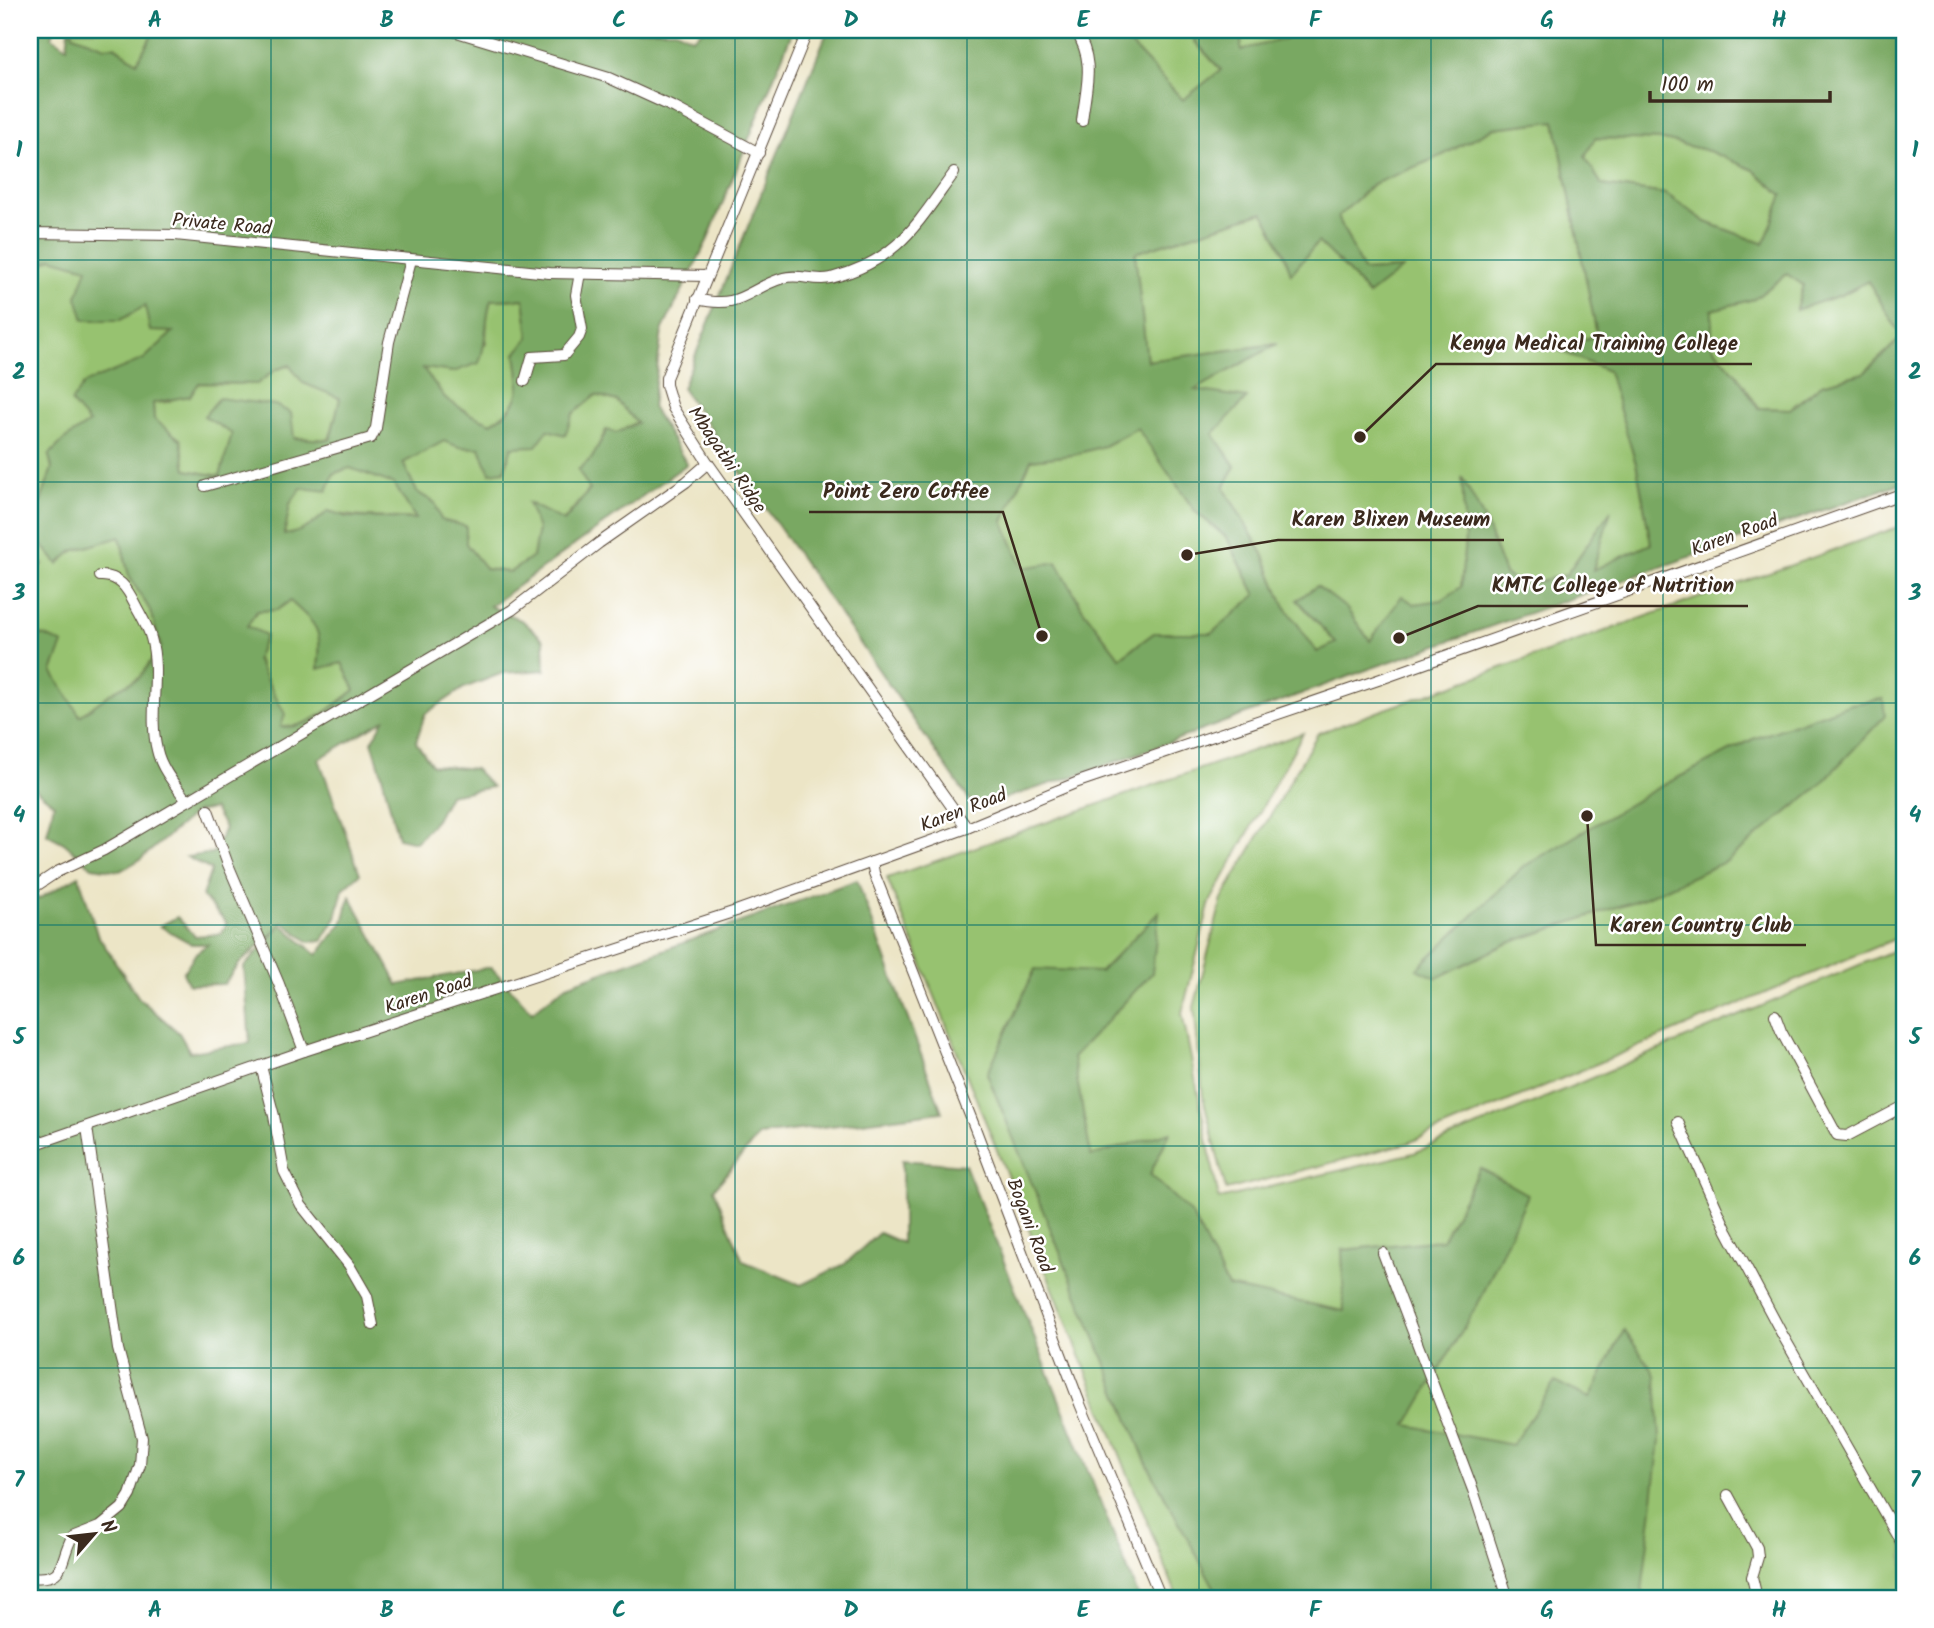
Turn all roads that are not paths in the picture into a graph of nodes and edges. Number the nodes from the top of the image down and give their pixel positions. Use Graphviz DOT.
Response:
graph roads {
  1 [pos="450,30"];
  2 [pos="808,30"];
  3 [pos="1075,30"];
  4 [pos="1082,121"];
  5 [pos="759,153"];
  6 [pos="954,173"];
  7 [pos="30,233"];
  8 [pos="411,260"];
  9 [pos="580,273"];
  10 [pos="707,276"];
  11 [pos="698,299"];
  12 [pos="525,381"];
  13 [pos="708,463"];
  14 [pos="205,486"];
  15 [pos="1904,493"];
  16 [pos="100,576"];
  17 [pos="187,801"];
  18 [pos="208,810"];
  19 [pos="967,828"];
  20 [pos="872,862"];
  21 [pos="30,890"];
  22 [pos="1775,1015"];
  23 [pos="304,1051"];
  24 [pos="261,1066"];
  25 [pos="1904,1106"];
  26 [pos="1678,1122"];
  27 [pos="88,1127"];
  28 [pos="30,1146"];
  29 [pos="1383,1253"];
  30 [pos="373,1325"];
  31 [pos="1728,1495"];
  32 [pos="1904,1546"];
  33 [pos="30,1577"];
  34 [pos="1161,1598"];
  35 [pos="1508,1598"];
  36 [pos="1758,1598"];
  1 -- 5 [label="street"];
  2 -- 5 [label="street, Mbagathi Ridge"];
  3 -- 4 [label="street"];
  5 -- 10 [label="street, Mbagathi Ridge"];
  6 -- 11 [label="street"];
  7 -- 8 [label="street, Private Road"];
  8 -- 9 [label="street, Private Road"];
  8 -- 14 [label="street"];
  9 -- 10 [label="street, Private Road"];
  9 -- 12 [label="street"];
  10 -- 11 [label="street, Mbagathi Ridge"];
  11 -- 13 [label="street, Mbagathi Ridge"];
  13 -- 17 [label="street"];
  13 -- 19 [label="street, Mbagathi Ridge"];
  15 -- 19 [label="street, Karen Road"];
  16 -- 17 [label="street"];
  17 -- 21 [label="street"];
  18 -- 23 [label="street"];
  19 -- 20 [label="street, Karen Road"];
  20 -- 23 [label="street, Karen Road"];
  20 -- 34 [label="street, Bogani Road"];
  22 -- 25 [label="street"];
  23 -- 24 [label="street, Karen Road"];
  24 -- 27 [label="street, Karen Road"];
  24 -- 30 [label="street"];
  26 -- 32 [label="street"];
  27 -- 28 [label="street, Karen Road"];
  27 -- 33 [label="street"];
  29 -- 35 [label="street"];
  31 -- 36 [label="street"];
}
